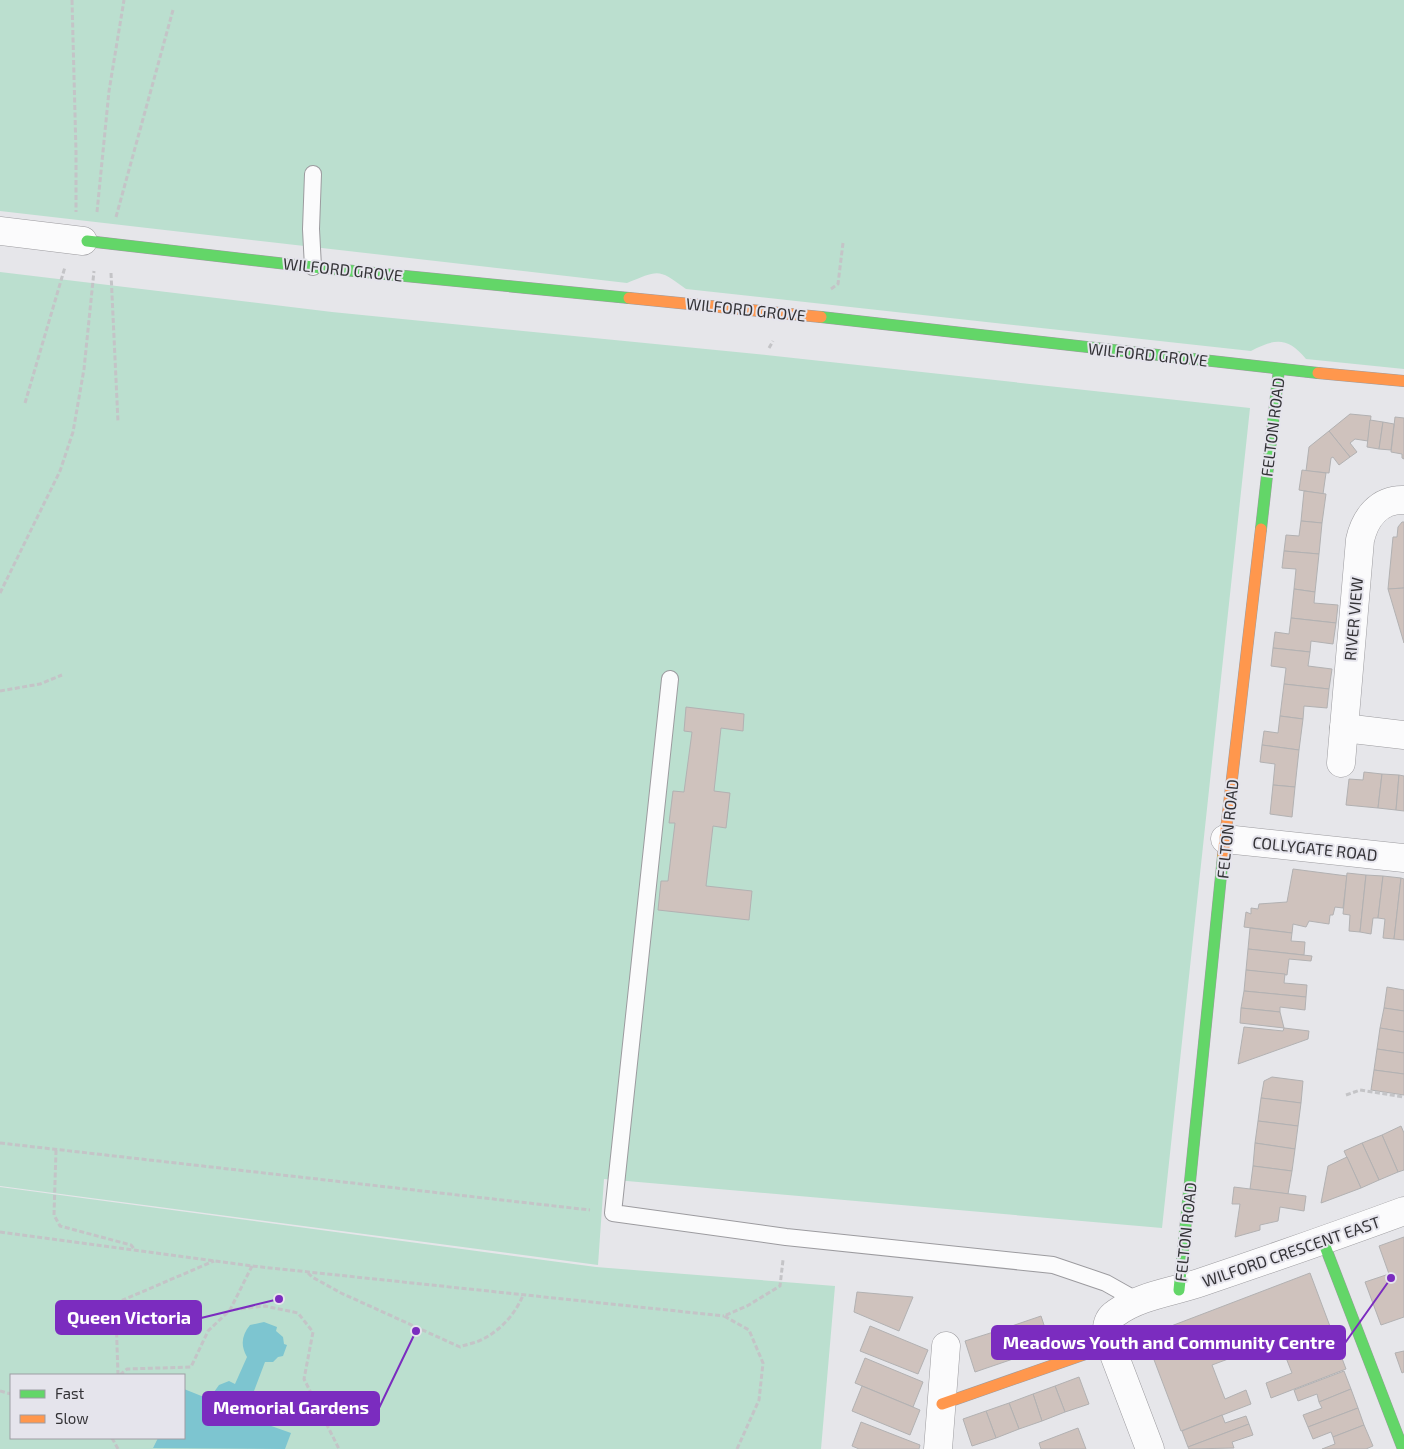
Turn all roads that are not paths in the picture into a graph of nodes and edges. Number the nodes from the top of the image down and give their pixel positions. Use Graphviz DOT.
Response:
graph roads {
  1 [pos="313,174"];
  2 [pos="0,232"];
  3 [pos="88,241"];
  4 [pos="314,267"];
  5 [pos="1279,369"];
  6 [pos="1404,381"];
  7 [pos="1404,500"];
  8 [pos="670,679"];
  9 [pos="1344,728"];
  10 [pos="1404,735"];
  11 [pos="1341,763"];
  12 [pos="1225,839"];
  13 [pos="1404,858"];
  14 [pos="1404,1212"];
  15 [pos="1324,1241"];
  16 [pos="1179,1290"];
  17 [pos="1138,1302"];
  18 [pos="946,1346"];
  19 [pos="1111,1346"];
  20 [pos="942,1404"];
  21 [pos="938,1449"];
  22 [pos="1150,1449"];
  23 [pos="1403,1449"];
  1 -- 4 [label="lane"];
  2 -- 3 [label="street, WILFORD GROVE"];
  3 -- 4 [label="street, WILFORD GROVE"];
  4 -- 5 [label="street, WILFORD GROVE"];
  5 -- 6 [label="street, WILFORD GROVE"];
  5 -- 12 [label="street, FELTON ROAD"];
  7 -- 9 [label="street, RIVER VIEW"];
  8 -- 17 [label="lane"];
  9 -- 10 [label="street"];
  9 -- 11 [label="street, RIVER VIEW"];
  12 -- 13 [label="street, COLLYGATE ROAD"];
  12 -- 16 [label="street, FELTON ROAD"];
  14 -- 15 [label="street, WILFORD CRESCENT EAST"];
  15 -- 16 [label="street, WILFORD CRESCENT EAST"];
  15 -- 23 [label="street"];
  16 -- 17 [label="street, WILFORD CRESCENT EAST"];
  17 -- 19 [label="street, WILFORD CRESCENT EAST"];
  18 -- 20 [label="street"];
  19 -- 20 [label="street"];
  19 -- 22 [label="street"];
  20 -- 21 [label="street"];
}
